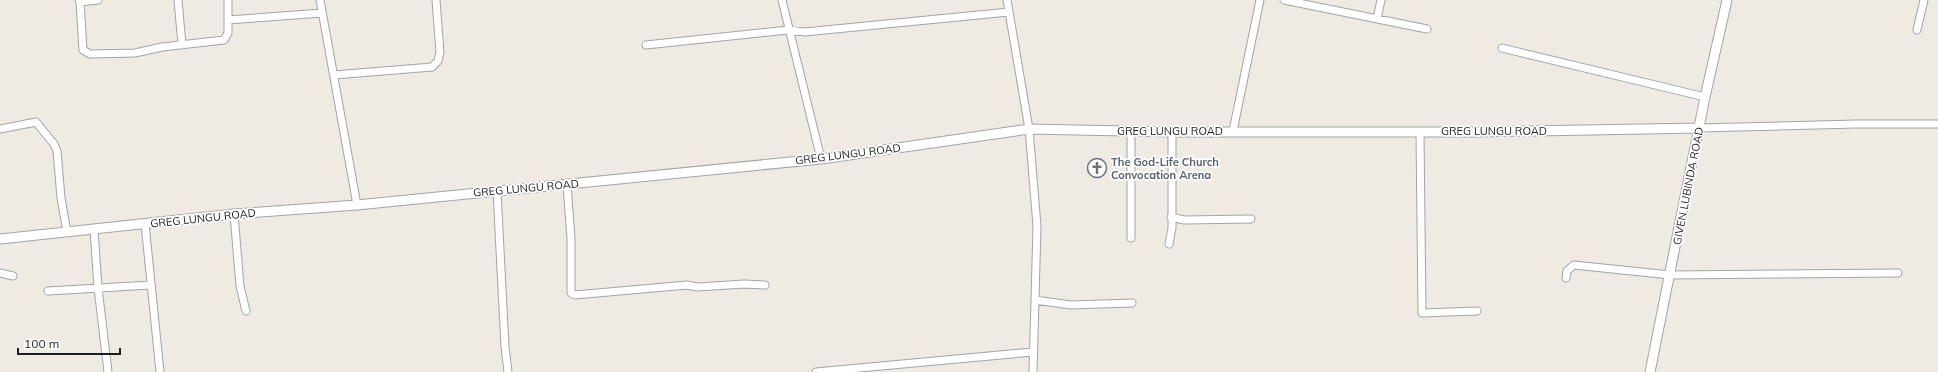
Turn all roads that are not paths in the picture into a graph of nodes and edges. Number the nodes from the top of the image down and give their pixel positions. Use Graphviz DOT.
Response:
graph roads {
  1 [pos="98,0"];
  2 [pos="178,0"];
  3 [pos="228,0"];
  4 [pos="320,0"];
  5 [pos="436,0"];
  6 [pos="782,0"];
  7 [pos="1007,0"];
  8 [pos="1260,0"];
  9 [pos="1284,0"];
  10 [pos="1381,0"];
  11 [pos="1727,0"];
  12 [pos="1924,0"];
  13 [pos="80,1"];
  14 [pos="1009,12"];
  15 [pos="322,13"];
  16 [pos="1377,19"];
  17 [pos="228,20"];
  18 [pos="1427,29"];
  19 [pos="788,30"];
  20 [pos="1917,30"];
  21 [pos="182,45"];
  22 [pos="646,45"];
  23 [pos="1502,48"];
  24 [pos="334,75"];
  25 [pos="1704,97"];
  26 [pos="1938,124"];
  27 [pos="1699,128"];
  28 [pos="0,129"];
  29 [pos="1029,129"];
  30 [pos="1131,132"];
  31 [pos="1172,132"];
  32 [pos="1233,132"];
  33 [pos="1420,132"];
  34 [pos="821,158"];
  35 [pos="567,185"];
  36 [pos="497,191"];
  37 [pos="357,205"];
  38 [pos="234,214"];
  39 [pos="1171,218"];
  40 [pos="1251,219"];
  41 [pos="145,224"];
  42 [pos="94,229"];
  43 [pos="67,232"];
  44 [pos="1131,238"];
  45 [pos="0,239"];
  46 [pos="1169,244"];
  47 [pos="0,273"];
  48 [pos="1898,273"];
  49 [pos="1670,275"];
  50 [pos="13,276"];
  51 [pos="1566,278"];
  52 [pos="151,285"];
  53 [pos="765,285"];
  54 [pos="98,288"];
  55 [pos="48,291"];
  56 [pos="1035,300"];
  57 [pos="1132,302"];
  58 [pos="246,311"];
  59 [pos="1477,311"];
  60 [pos="1033,352"];
  61 [pos="108,372"];
  62 [pos="160,372"];
  63 [pos="508,372"];
  64 [pos="816,372"];
  65 [pos="1033,372"];
  66 [pos="1650,372"];
  1 -- 13 [label="street"];
  2 -- 21 [label="street"];
  3 -- 17 [label="street"];
  4 -- 15 [label="street"];
  5 -- 24 [label="street"];
  6 -- 19 [label="street"];
  7 -- 14 [label="street"];
  8 -- 32 [label="street"];
  9 -- 16 [label="street"];
  10 -- 16 [label="street"];
  11 -- 25 [label="street, GIVEN LUBINDA ROAD"];
  12 -- 20 [label="street"];
  13 -- 21 [label="street"];
  14 -- 19 [label="street"];
  14 -- 29 [label="street"];
  15 -- 17 [label="street"];
  15 -- 24 [label="street"];
  16 -- 18 [label="street"];
  17 -- 21 [label="street"];
  19 -- 22 [label="street"];
  19 -- 34 [label="street"];
  23 -- 25 [label="street"];
  24 -- 37 [label="street"];
  25 -- 27 [label="street, GIVEN LUBINDA ROAD"];
  26 -- 27 [label="street"];
  27 -- 33 [label="street, GREG LUNGU ROAD"];
  27 -- 49 [label="street, GIVEN LUBINDA ROAD"];
  28 -- 43 [label="street"];
  29 -- 30 [label="street, GREG LUNGU ROAD"];
  29 -- 34 [label="street, GREG LUNGU ROAD"];
  29 -- 56 [label="street"];
  30 -- 31 [label="street, GREG LUNGU ROAD"];
  30 -- 44 [label="street"];
  31 -- 32 [label="street, GREG LUNGU ROAD"];
  31 -- 39 [label="street"];
  32 -- 33 [label="street, GREG LUNGU ROAD"];
  33 -- 59 [label="street"];
  34 -- 35 [label="street, GREG LUNGU ROAD"];
  35 -- 36 [label="street, GREG LUNGU ROAD"];
  35 -- 53 [label="street"];
  36 -- 37 [label="street, GREG LUNGU ROAD"];
  36 -- 63 [label="street"];
  37 -- 38 [label="street, GREG LUNGU ROAD"];
  38 -- 41 [label="street, GREG LUNGU ROAD"];
  38 -- 58 [label="street"];
  39 -- 40 [label="street"];
  39 -- 46 [label="street"];
  41 -- 42 [label="street, GREG LUNGU ROAD"];
  41 -- 52 [label="street"];
  42 -- 43 [label="street, GREG LUNGU ROAD"];
  42 -- 54 [label="street"];
  43 -- 45 [label="street, GREG LUNGU ROAD"];
  47 -- 50 [label="street"];
  48 -- 49 [label="street"];
  49 -- 51 [label="street"];
  49 -- 66 [label="street, GIVEN LUBINDA ROAD"];
  52 -- 54 [label="street"];
  52 -- 62 [label="street"];
  54 -- 55 [label="street"];
  54 -- 61 [label="street"];
  56 -- 57 [label="street"];
  56 -- 60 [label="street"];
  60 -- 64 [label="street"];
  60 -- 65 [label="street"];
}
